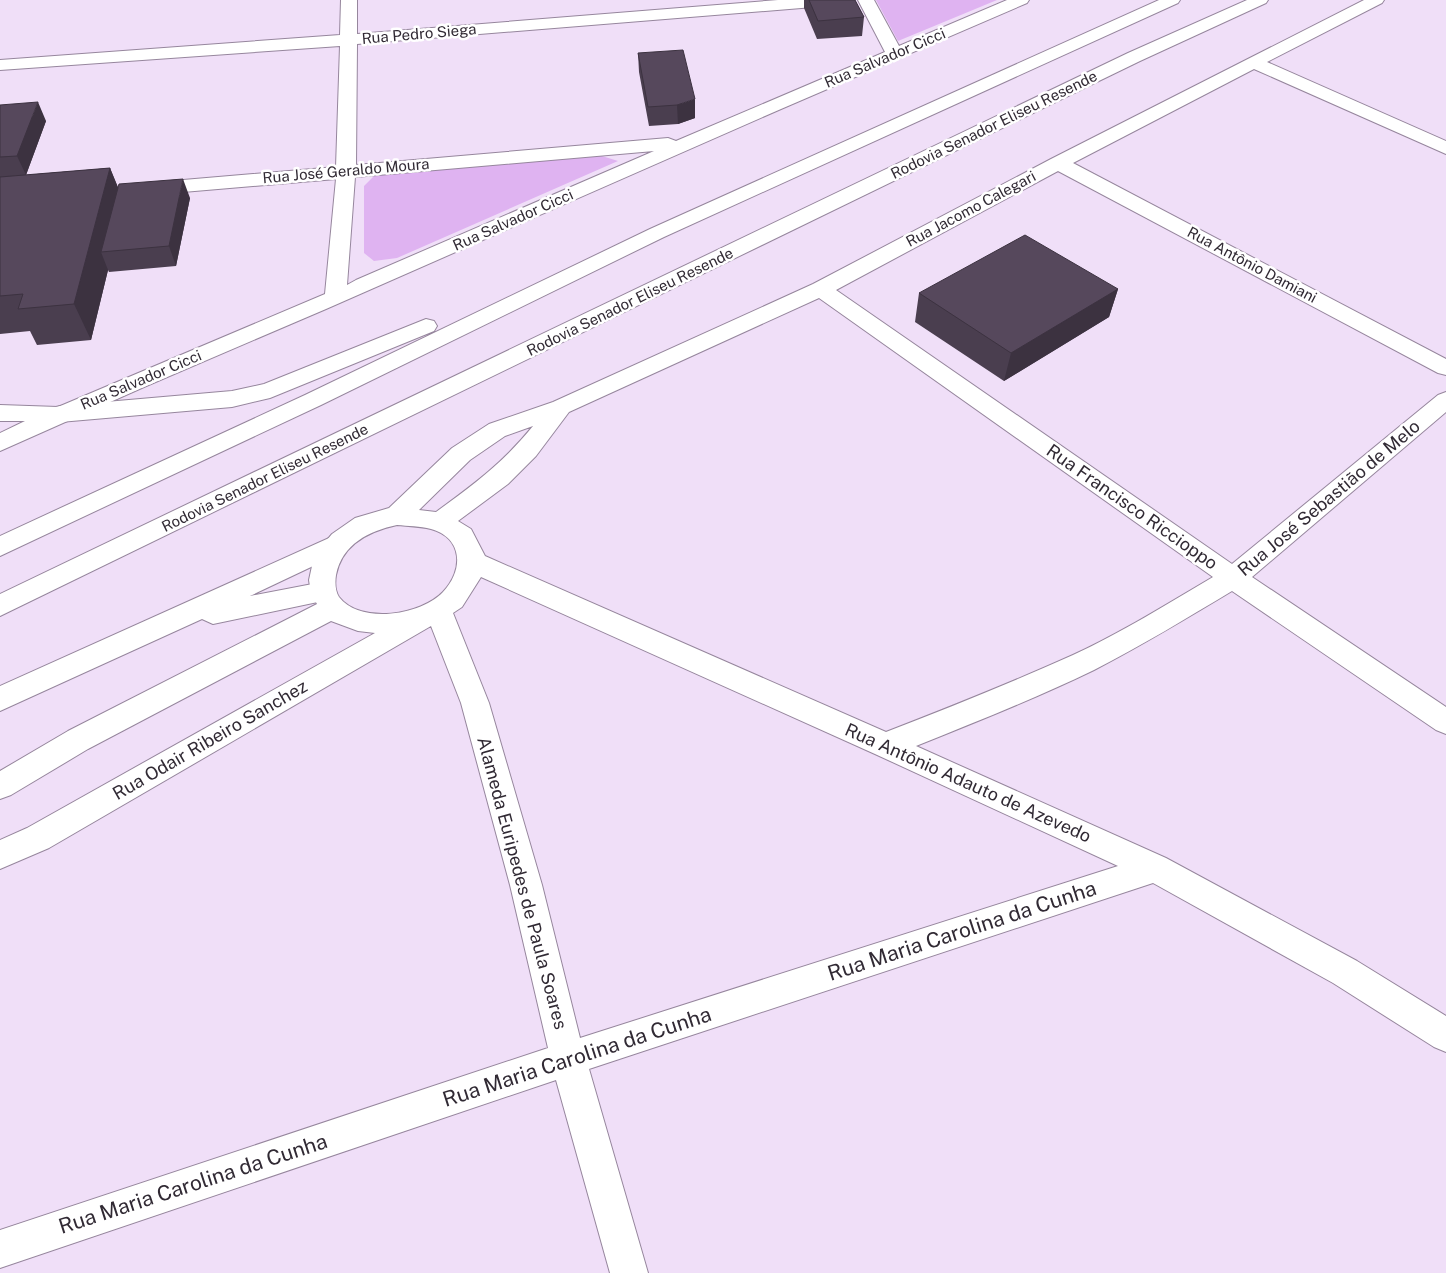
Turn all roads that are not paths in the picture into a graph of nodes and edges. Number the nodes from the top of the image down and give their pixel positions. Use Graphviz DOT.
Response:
graph roads {
  1 [pos="349,0"];
  2 [pos="838,0"];
  3 [pos="866,0"];
  4 [pos="1021,0"];
  5 [pos="1172,0"];
  6 [pos="1260,0"];
  7 [pos="1376,0"];
  8 [pos="348,40"];
  9 [pos="894,53"];
  10 [pos="1252,62"];
  11 [pos="0,65"];
  12 [pos="691,142"];
  13 [pos="1446,148"];
  14 [pos="1058,163"];
  15 [pos="346,171"];
  16 [pos="128,191"];
  17 [pos="657,233"];
  18 [pos="821,289"];
  19 [pos="335,298"];
  20 [pos="1446,368"];
  21 [pos="1446,400"];
  22 [pos="561,407"];
  23 [pos="0,413"];
  24 [pos="60,414"];
  25 [pos="0,443"];
  26 [pos="397,516"];
  27 [pos="442,521"];
  28 [pos="338,543"];
  29 [pos="0,547"];
  30 [pos="473,562"];
  31 [pos="1233,578"];
  32 [pos="328,600"];
  33 [pos="0,606"];
  34 [pos="429,616"];
  35 [pos="165,625"];
  36 [pos="0,699"];
  37 [pos="1446,722"];
  38 [pos="885,745"];
  39 [pos="0,786"];
  40 [pos="0,855"];
  41 [pos="1155,868"];
  42 [pos="1446,1035"];
  43 [pos="568,1059"];
  44 [pos="0,1249"];
  45 [pos="629,1273"];
  1 -- 8 [label="main road"];
  2 -- 8 [label="main road, Rua Pedro Siega"];
  3 -- 9 [label="main road"];
  4 -- 9 [label="main road, Rua Salvador Cicci"];
  5 -- 17 [label="main road"];
  6 -- 33 [label="main road, Rodovia Senador Eliseu Resende"];
  7 -- 10 [label="main road, Rua Jacomo Calegari"];
  8 -- 11 [label="main road, Rua Pedro Siega"];
  8 -- 15 [label="main road"];
  9 -- 12 [label="main road, Rua Salvador Cicci"];
  10 -- 13 [label="main road"];
  10 -- 14 [label="main road, Rua Jacomo Calegari"];
  12 -- 15 [label="main road, Rua José Geraldo Moura"];
  12 -- 19 [label="main road, Rua Salvador Cicci"];
  14 -- 18 [label="main road, Rua Jacomo Calegari"];
  14 -- 20 [label="main road, Rua Antônio Damiani"];
  15 -- 16 [label="main road, Rua José Geraldo Moura"];
  15 -- 19 [label="main road"];
  17 -- 24 [label="main road"];
  17 -- 29 [label="main road"];
  18 -- 22 [label="main road, Rua Jacomo Calegari"];
  18 -- 31 [label="main road, Rua Francisco Riccioppo"];
  19 -- 24 [label="main road, Rua Salvador Cicci"];
  21 -- 31 [label="main road, Rua José Sebastião de Melo"];
  22 -- 26 [label="main road, Rua Jacomo Calegari"];
  22 -- 27 [label="main road, Rua Jacomo Calegari"];
  23 -- 24 [label="main road, Rua Salvador Cicci"];
  24 -- 25 [label="main road"];
  26 -- 27 [label="main road"];
  26 -- 28 [label="main road"];
  27 -- 30 [label="main road"];
  28 -- 32 [label="main road"];
  28 -- 35 [label="main road"];
  30 -- 34 [label="main road"];
  30 -- 38 [label="main road, Rua Antônio Adauto de Azevedo"];
  31 -- 37 [label="main road, Rua Francisco Riccioppo"];
  31 -- 38 [label="main road, Rua José Sebastião de Melo"];
  32 -- 34 [label="main road"];
  32 -- 35 [label="main road"];
  32 -- 39 [label="main road"];
  34 -- 40 [label="main road, Rua Odair Ribeiro Sanchez"];
  34 -- 43 [label="main road, Alameda Euripedes de Paula Soares"];
  35 -- 36 [label="main road"];
  38 -- 41 [label="main road, Rua Antônio Adauto de Azevedo"];
  41 -- 42 [label="main road, Rua Antônio Adauto de Azevedo"];
  41 -- 43 [label="main road, Rua Maria Carolina da Cunha"];
  43 -- 44 [label="main road, Rua Maria Carolina da Cunha"];
  43 -- 45 [label="main road, Alameda Euripedes de Paula Soares"];
}
